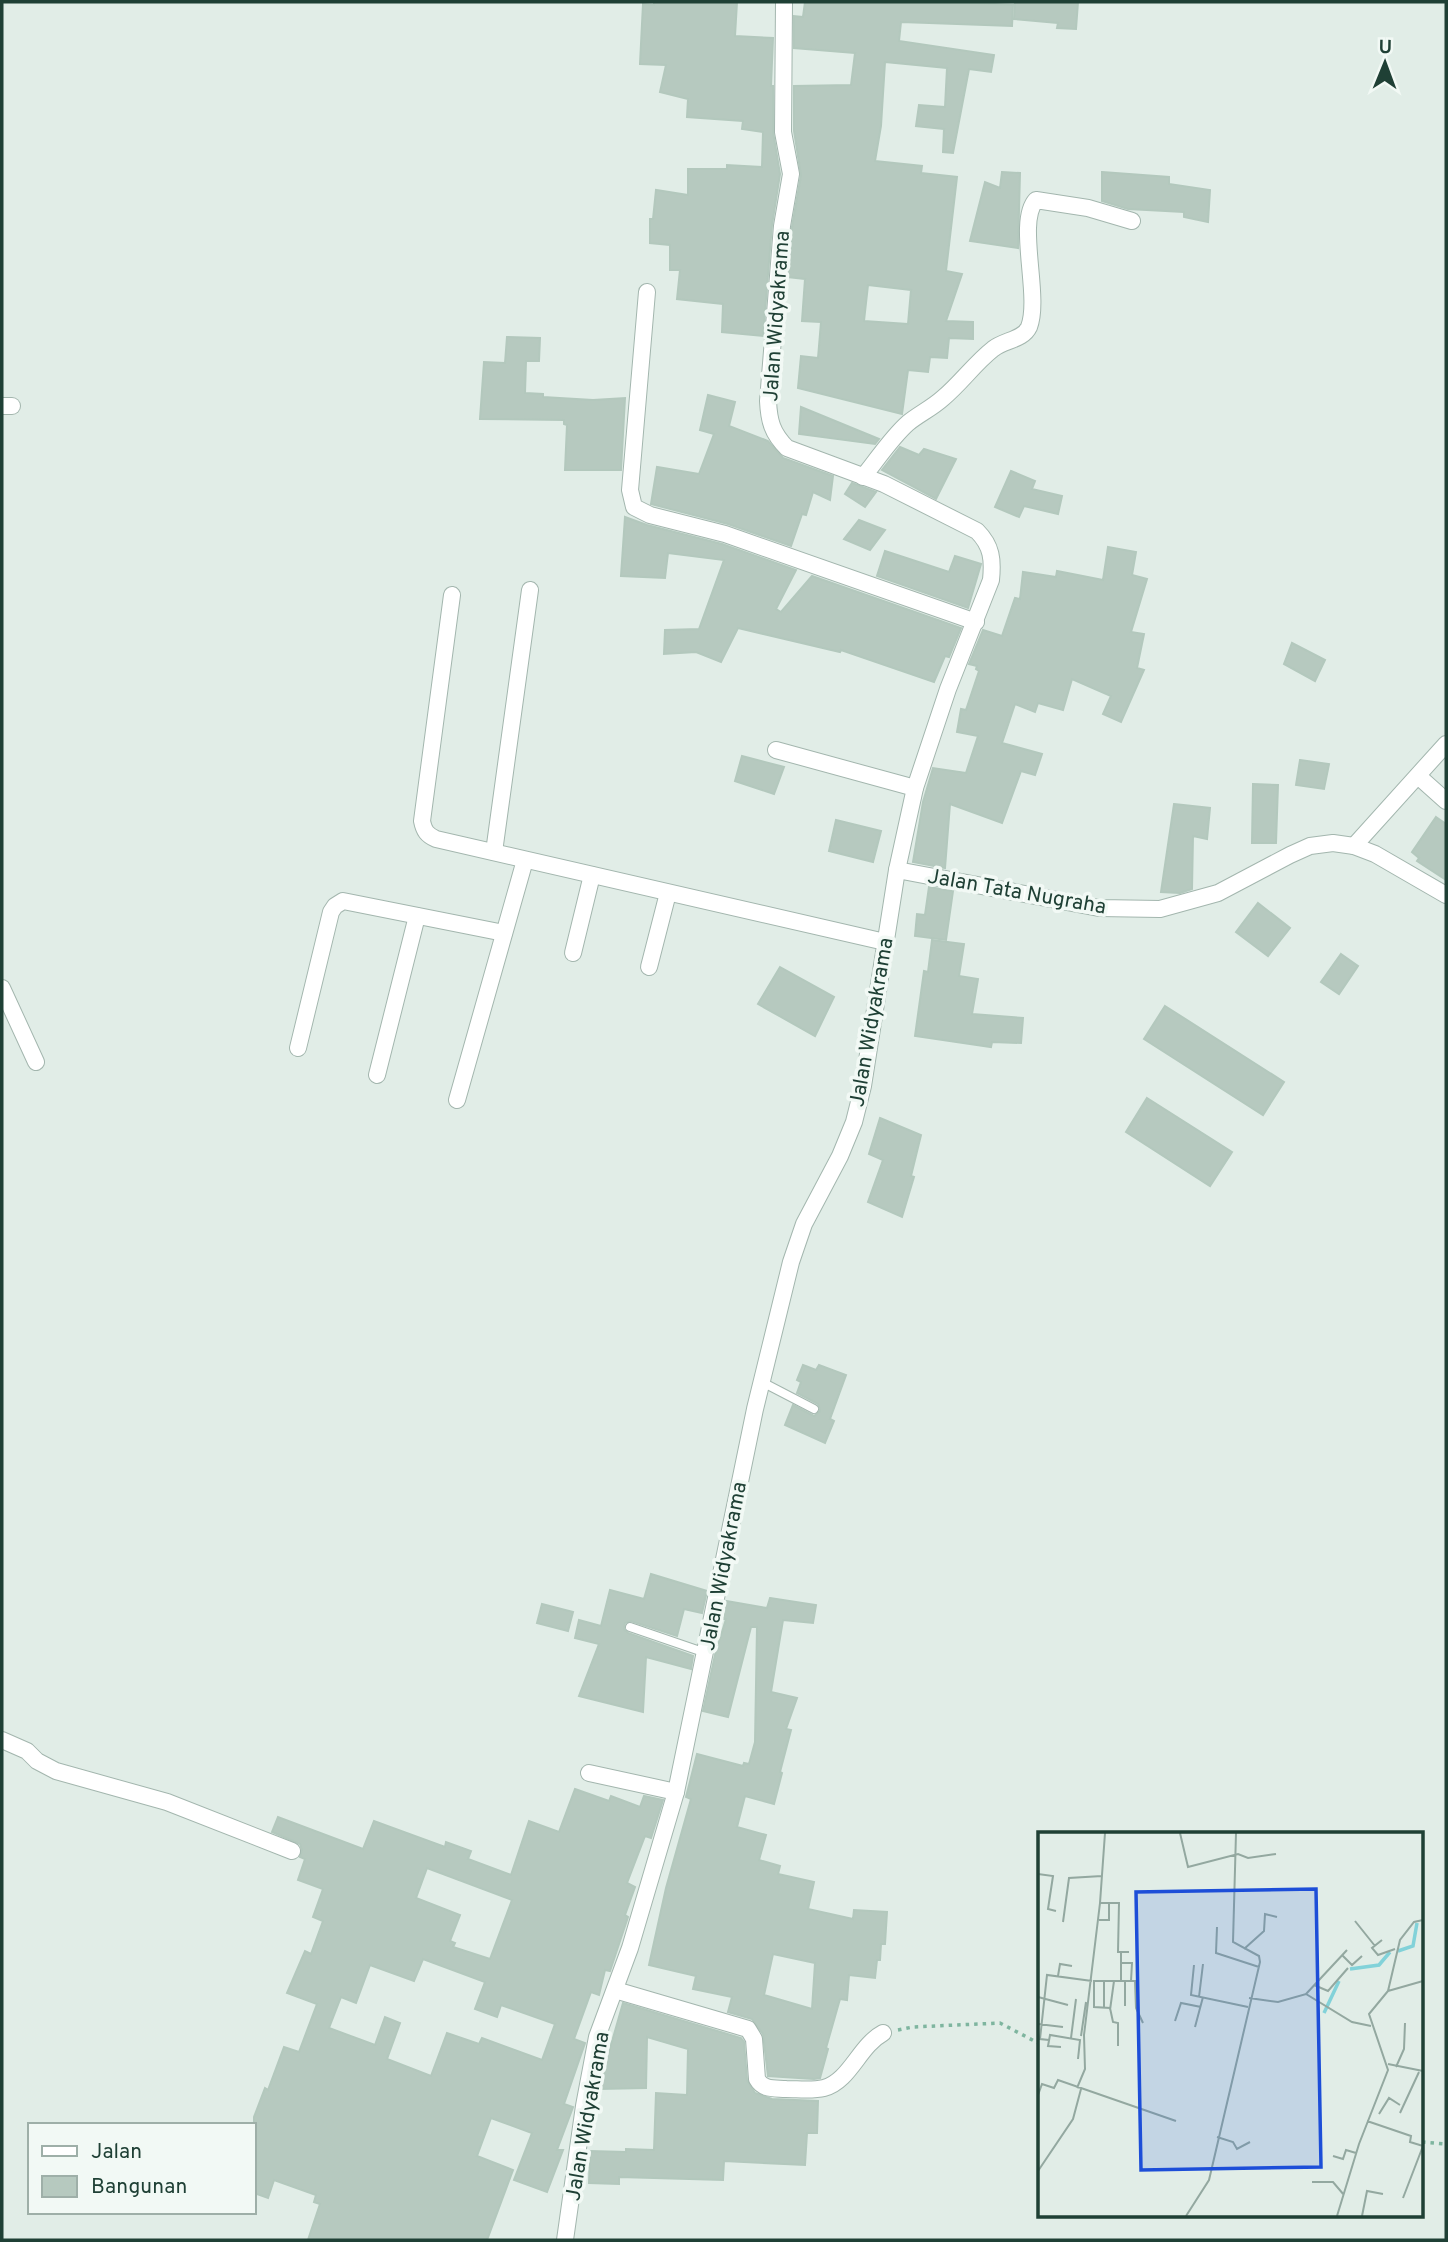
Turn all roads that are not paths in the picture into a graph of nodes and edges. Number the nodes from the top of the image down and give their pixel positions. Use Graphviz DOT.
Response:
graph roads {
  1 [pos="784,2"];
  2 [pos="1132,221"];
  3 [pos="647,292"];
  4 [pos="863,477"];
  5 [pos="530,590"];
  6 [pos="452,594"];
  7 [pos="976,622"];
  8 [pos="1446,744"];
  9 [pos="776,750"];
  10 [pos="1418,776"];
  11 [pos="915,788"];
  12 [pos="1446,801"];
  13 [pos="1354,846"];
  14 [pos="494,852"];
  15 [pos="525,860"];
  16 [pos="897,870"];
  17 [pos="592,875"];
  18 [pos="668,893"];
  19 [pos="1446,895"];
  20 [pos="417,916"];
  21 [pos="504,933"];
  22 [pos="884,942"];
  23 [pos="573,953"];
  24 [pos="649,967"];
  25 [pos="2,988"];
  26 [pos="298,1048"];
  27 [pos="36,1062"];
  28 [pos="377,1075"];
  29 [pos="457,1100"];
  30 [pos="762,1381"];
  31 [pos="814,1409"];
  32 [pos="630,1627"];
  33 [pos="706,1653"];
  34 [pos="2,1740"];
  35 [pos="589,1773"];
  36 [pos="676,1793"];
  37 [pos="292,1851"];
  38 [pos="615,1990"];
  39 [pos="883,2033"];
  40 [pos="565,2240"];
  1 -- 4 [label="street, Jalan Widyakrama"];
  2 -- 4 [label="street"];
  3 -- 7 [label="street"];
  4 -- 7 [label="street, Jalan Widyakrama"];
  5 -- 14 [label="street"];
  6 -- 14 [label="street"];
  7 -- 11 [label="street, Jalan Widyakrama"];
  8 -- 10 [label="street"];
  9 -- 11 [label="street"];
  10 -- 12 [label="street"];
  10 -- 13 [label="street"];
  11 -- 16 [label="street, Jalan Widyakrama"];
  13 -- 16 [label="street, Jalan Tata Nugraha"];
  13 -- 19 [label="street, Jalan Tata Nugraha"];
  14 -- 15 [label="street"];
  15 -- 17 [label="street"];
  15 -- 21 [label="street"];
  16 -- 22 [label="street, Jalan Widyakrama"];
  17 -- 18 [label="street"];
  17 -- 23 [label="street"];
  18 -- 22 [label="street"];
  18 -- 24 [label="street"];
  20 -- 21 [label="street"];
  20 -- 26 [label="street"];
  20 -- 28 [label="street"];
  21 -- 29 [label="street"];
  22 -- 30 [label="street, Jalan Widyakrama"];
  25 -- 27 [label="street"];
  30 -- 31 [label="lane"];
  30 -- 33 [label="street, Jalan Widyakrama"];
  32 -- 33 [label="lane"];
  33 -- 36 [label="street, Jalan Widyakrama"];
  34 -- 37 [label="street"];
  35 -- 36 [label="street"];
  36 -- 38 [label="street, Jalan Widyakrama"];
  38 -- 39 [label="street"];
  38 -- 40 [label="street, Jalan Widyakrama"];
}
